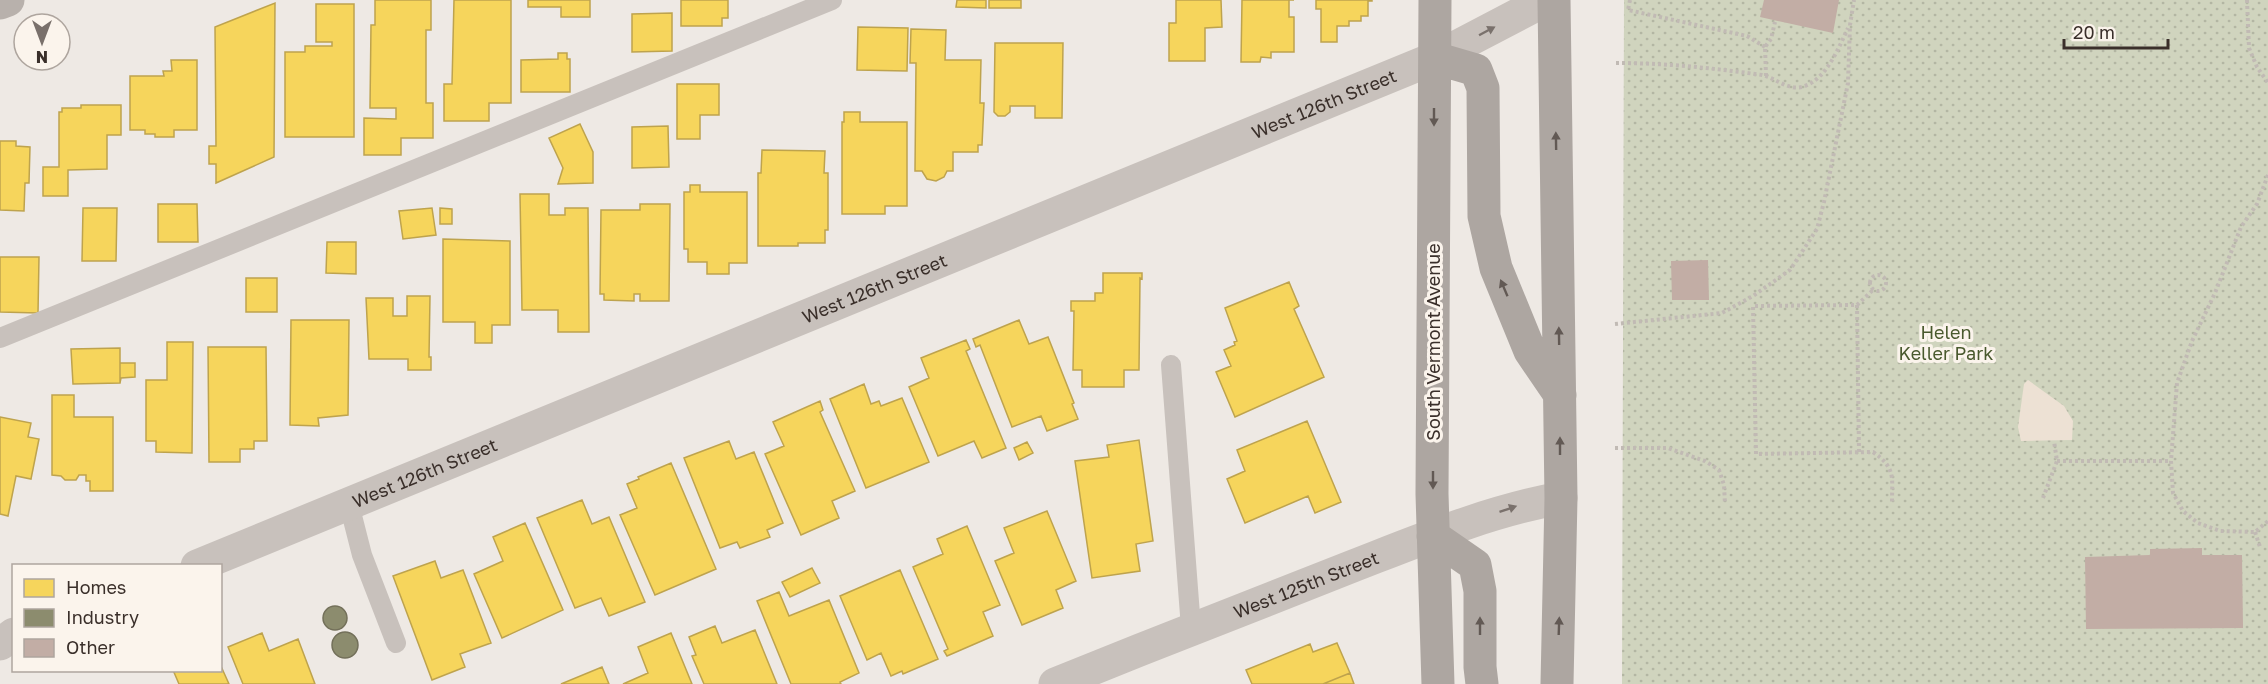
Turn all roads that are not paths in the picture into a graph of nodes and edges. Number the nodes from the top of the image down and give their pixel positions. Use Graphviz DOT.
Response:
graph roads {
  1 [pos="8,0"];
  2 [pos="832,0"];
  3 [pos="1435,0"];
  4 [pos="1546,0"];
  5 [pos="1554,0"];
  6 [pos="0,3"];
  7 [pos="1435,58"];
  8 [pos="0,338"];
  9 [pos="1171,365"];
  10 [pos="1560,395"];
  11 [pos="1561,498"];
  12 [pos="349,504"];
  13 [pos="1433,536"];
  14 [pos="202,564"];
  15 [pos="1191,628"];
  16 [pos="396,643"];
  17 [pos="1440,679"];
  18 [pos="1055,684"];
  19 [pos="1482,684"];
  20 [pos="1557,684"];
  1 -- 6 [label="street"];
  2 -- 8 [label="lane"];
  3 -- 7 [label="main road, South Vermont Avenue"];
  7 -- 4 [label="street, West 126th Street, one-way"];
  10 -- 5 [label="main road, one-way"];
  10 -- 7 [label="main road, one-way"];
  7 -- 12 [label="street, West 126th Street"];
  7 -- 13 [label="main road, South Vermont Avenue, one-way"];
  9 -- 15 [label="lane"];
  11 -- 10 [label="main road, one-way"];
  13 -- 11 [label="street, West 125th Street, one-way"];
  20 -- 11 [label="main road, one-way"];
  12 -- 14 [label="street, West 126th Street"];
  12 -- 16 [label="lane"];
  13 -- 15 [label="street, West 125th Street"];
  13 -- 17 [label="main road, South Vermont Avenue"];
  19 -- 13 [label="main road, one-way"];
  15 -- 18 [label="street, West 125th Street"];
}
